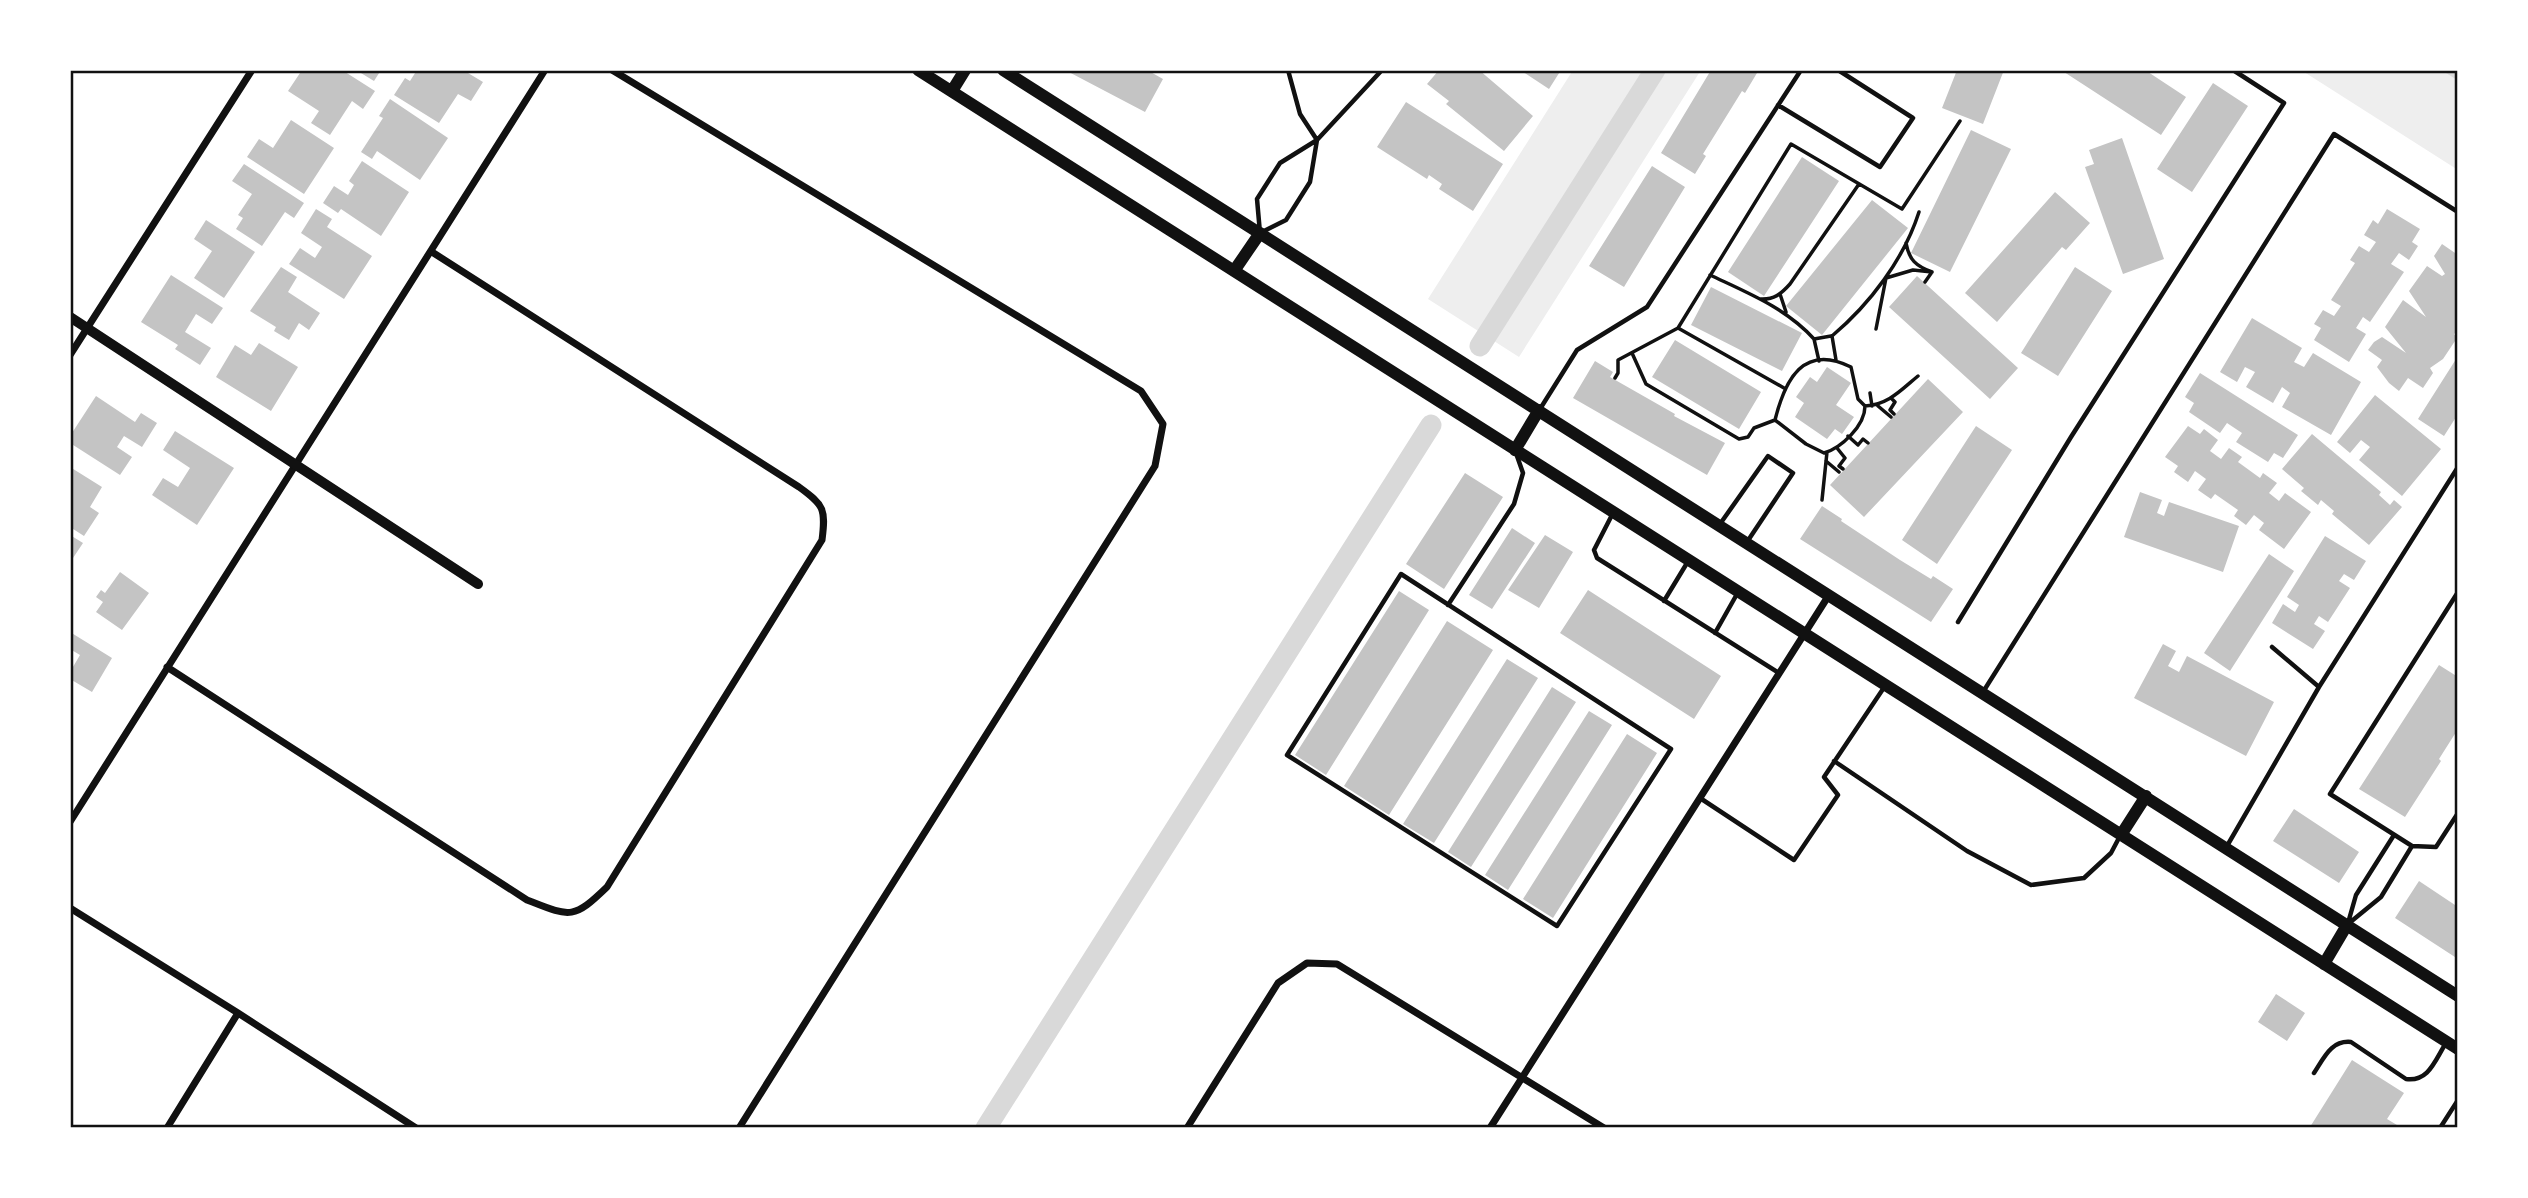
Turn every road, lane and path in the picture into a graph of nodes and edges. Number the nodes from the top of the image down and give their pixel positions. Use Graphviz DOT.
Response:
graph roads {
  1 [pos="252,70"];
  2 [pos="545,70"];
  3 [pos="612,70"];
  4 [pos="918,70"];
  5 [pos="965,70"];
  6 [pos="1003,70"];
  7 [pos="1288,70"];
  8 [pos="1382,70"];
  9 [pos="1801,70"];
  10 [pos="1838,70"];
  11 [pos="2233,70"];
  12 [pos="952,91"];
  13 [pos="1778,104"];
  14 [pos="1960,121"];
  15 [pos="1317,140"];
  16 [pos="1859,184"];
  17 [pos="1919,212"];
  18 [pos="2458,212"];
  19 [pos="1260,233"];
  20 [pos="1906,242"];
  21 [pos="432,252"];
  22 [pos="1234,271"];
  23 [pos="1932,272"];
  24 [pos="1710,275"];
  25 [pos="1886,278"];
  26 [pos="1925,282"];
  27 [pos="1780,294"];
  28 [pos="1760,299"];
  29 [pos="1787,313"];
  30 [pos="70,317"];
  31 [pos="88,328"];
  32 [pos="1678,328"];
  33 [pos="1876,329"];
  34 [pos="1832,335"];
  35 [pos="1814,339"];
  36 [pos="1632,354"];
  37 [pos="70,355"];
  38 [pos="1819,360"];
  39 [pos="1836,360"];
  40 [pos="1918,376"];
  41 [pos="1615,378"];
  42 [pos="1784,388"];
  43 [pos="1870,393"];
  44 [pos="1891,398"];
  45 [pos="1865,406"];
  46 [pos="1872,406"];
  47 [pos="1878,406"];
  48 [pos="1539,410"];
  49 [pos="1775,420"];
  50 [pos="1848,436"];
  51 [pos="1868,443"];
  52 [pos="1837,448"];
  53 [pos="1515,450"];
  54 [pos="1827,452"];
  55 [pos="1826,461"];
  56 [pos="296,464"];
  57 [pos="2458,467"];
  58 [pos="1822,500"];
  59 [pos="1614,512"];
  60 [pos="1720,525"];
  61 [pos="1747,542"];
  62 [pos="1689,560"];
  63 [pos="478,584"];
  64 [pos="1739,592"];
  65 [pos="2458,592"];
  66 [pos="1829,595"];
  67 [pos="1664,600"];
  68 [pos="1448,605"];
  69 [pos="1958,622"];
  70 [pos="1715,633"];
  71 [pos="1804,633"];
  72 [pos="2272,647"];
  73 [pos="167,667"];
  74 [pos="1779,673"];
  75 [pos="1885,685"];
  76 [pos="2319,687"];
  77 [pos="1983,692"];
  78 [pos="1834,761"];
  79 [pos="2146,796"];
  80 [pos="1700,797"];
  81 [pos="2458,813"];
  82 [pos="70,822"];
  83 [pos="2121,835"];
  84 [pos="2394,835"];
  85 [pos="2412,846"];
  86 [pos="2226,847"];
  87 [pos="70,908"];
  88 [pos="2347,925"];
  89 [pos="2324,964"];
  90 [pos="2458,996"];
  91 [pos="238,1013"];
  92 [pos="2446,1042"];
  93 [pos="2458,1049"];
  94 [pos="2314,1073"];
  95 [pos="1522,1077"];
  96 [pos="2458,1100"];
  97 [pos="167,1128"];
  98 [pos="416,1128"];
  99 [pos="740,1128"];
  100 [pos="1187,1128"];
  101 [pos="1490,1128"];
  102 [pos="1604,1128"];
  103 [pos="2440,1128"];
  1 -- 31 [label="street"];
  2 -- 21 [label="street"];
  3 -- 99 [label="street"];
  4 -- 12 [label="main road"];
  5 -- 12 [label="main road"];
  6 -- 19 [label="main road"];
  7 -- 15 [label="lane"];
  8 -- 15 [label="lane"];
  9 -- 13 [label="lane"];
  10 -- 13 [label="lane"];
  11 -- 69 [label="lane"];
  12 -- 22 [label="main road"];
  13 -- 48 [label="lane"];
  14 -- 16 [label="path"];
  15 -- 19 [label="lane"];
  15 -- 19 [label="lane"];
  16 -- 24 [label="path"];
  16 -- 27 [label="path"];
  17 -- 20 [label="path"];
  18 -- 77 [label="lane"];
  19 -- 22 [label="main road"];
  19 -- 48 [label="main road"];
  20 -- 23 [label="path"];
  20 -- 25 [label="path"];
  21 -- 56 [label="street"];
  21 -- 73 [label="street"];
  22 -- 53 [label="main road"];
  23 -- 25 [label="path"];
  23 -- 26 [label="path"];
  24 -- 28 [label="path"];
  24 -- 32 [label="path"];
  25 -- 33 [label="path"];
  25 -- 34 [label="path"];
  27 -- 28 [label="path"];
  27 -- 29 [label="path"];
  28 -- 29 [label="path"];
  29 -- 35 [label="path"];
  30 -- 31 [label="street"];
  31 -- 37 [label="street"];
  31 -- 56 [label="street"];
  32 -- 36 [label="path"];
  32 -- 42 [label="path"];
  34 -- 35 [label="path"];
  34 -- 39 [label="path"];
  35 -- 38 [label="path"];
  36 -- 41 [label="path"];
  36 -- 49 [label="path"];
  38 -- 39 [label="path"];
  38 -- 42 [label="path"];
  39 -- 45 [label="path"];
  40 -- 44 [label="path"];
  42 -- 49 [label="path"];
  43 -- 46 [label="path"];
  44 -- 47 [label="path"];
  44 -- 47 [label="path"];
  45 -- 46 [label="path"];
  45 -- 50 [label="path"];
  46 -- 47 [label="path"];
  48 -- 53 [label="main road"];
  48 -- 60 [label="main road"];
  49 -- 54 [label="path"];
  50 -- 51 [label="path"];
  50 -- 52 [label="path"];
  52 -- 54 [label="path"];
  52 -- 55 [label="path"];
  53 -- 59 [label="main road"];
  53 -- 68 [label="lane"];
  54 -- 55 [label="path"];
  55 -- 58 [label="path"];
  56 -- 63 [label="street"];
  56 -- 73 [label="street"];
  57 -- 76 [label="lane"];
  59 -- 62 [label="main road"];
  59 -- 67 [label="lane"];
  60 -- 61 [label="main road"];
  60 -- 61 [label="lane"];
  61 -- 66 [label="main road"];
  62 -- 64 [label="main road"];
  62 -- 67 [label="lane"];
  64 -- 70 [label="lane"];
  64 -- 71 [label="main road"];
  65 -- 84 [label="lane"];
  66 -- 71 [label="street"];
  66 -- 77 [label="main road"];
  67 -- 70 [label="lane"];
  68 -- 68 [label="lane"];
  70 -- 74 [label="lane"];
  71 -- 74 [label="street"];
  71 -- 75 [label="main road"];
  72 -- 76 [label="lane"];
  73 -- 82 [label="street"];
  74 -- 80 [label="street"];
  75 -- 78 [label="lane"];
  75 -- 83 [label="main road"];
  76 -- 86 [label="lane"];
  77 -- 79 [label="main road"];
  78 -- 80 [label="lane"];
  78 -- 83 [label="lane"];
  79 -- 83 [label="main road"];
  79 -- 86 [label="main road"];
  80 -- 95 [label="street"];
  81 -- 85 [label="lane"];
  83 -- 89 [label="main road"];
  84 -- 85 [label="lane"];
  84 -- 88 [label="lane"];
  85 -- 88 [label="lane"];
  86 -- 88 [label="main road"];
  87 -- 91 [label="street"];
  88 -- 89 [label="main road"];
  88 -- 90 [label="main road"];
  89 -- 92 [label="main road"];
  91 -- 97 [label="street"];
  91 -- 98 [label="street"];
  92 -- 93 [label="main road"];
  92 -- 94 [label="lane"];
  95 -- 100 [label="street"];
  95 -- 101 [label="street"];
  95 -- 102 [label="street"];
  96 -- 103 [label="lane"];
}
